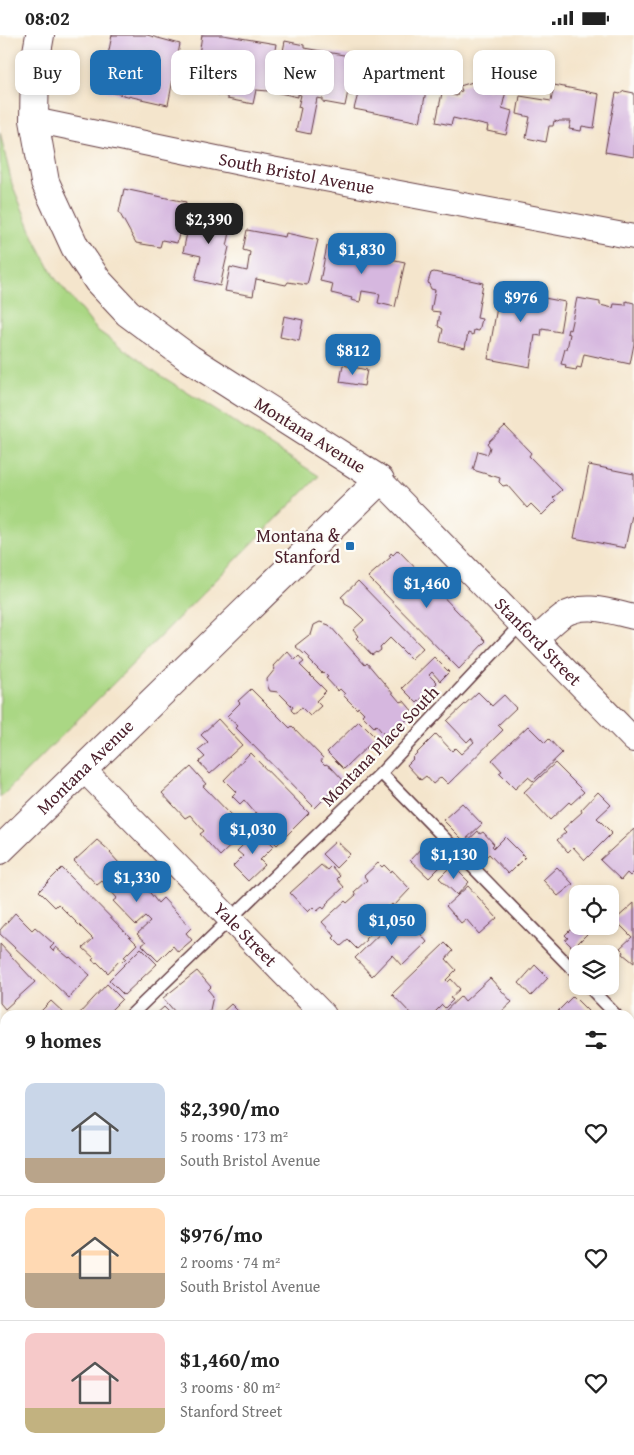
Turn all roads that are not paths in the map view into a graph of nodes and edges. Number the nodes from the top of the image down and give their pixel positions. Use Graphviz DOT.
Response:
graph roads {
  1 [pos="40,35"];
  2 [pos="34,120"];
  3 [pos="634,237"];
  4 [pos="380,480"];
  5 [pos="634,617"];
  6 [pos="528,632"];
  7 [pos="634,740"];
  8 [pos="83,769"];
  9 [pos="381,773"];
  10 [pos="0,850"];
  11 [pos="230,919"];
  12 [pos="569,966"];
  13 [pos="597,995"];
  14 [pos="136,1010"];
  15 [pos="319,1010"];
  16 [pos="611,1010"];
  1 -- 2 [label="street, Montana Avenue"];
  2 -- 3 [label="street, South Bristol Avenue"];
  2 -- 4 [label="street, Montana Avenue"];
  4 -- 6 [label="street, Stanford Street"];
  4 -- 8 [label="street, Montana Avenue"];
  5 -- 6 [label="street"];
  6 -- 7 [label="street, Stanford Street"];
  6 -- 9 [label="lane, Montana Place South"];
  8 -- 10 [label="street, Montana Avenue"];
  8 -- 11 [label="street, Yale Street"];
  9 -- 11 [label="lane, Montana Place South"];
  9 -- 12 [label="lane"];
  11 -- 14 [label="lane, Montana Place South"];
  11 -- 15 [label="street, Yale Street"];
  13 -- 16 [label="lane"];
}
